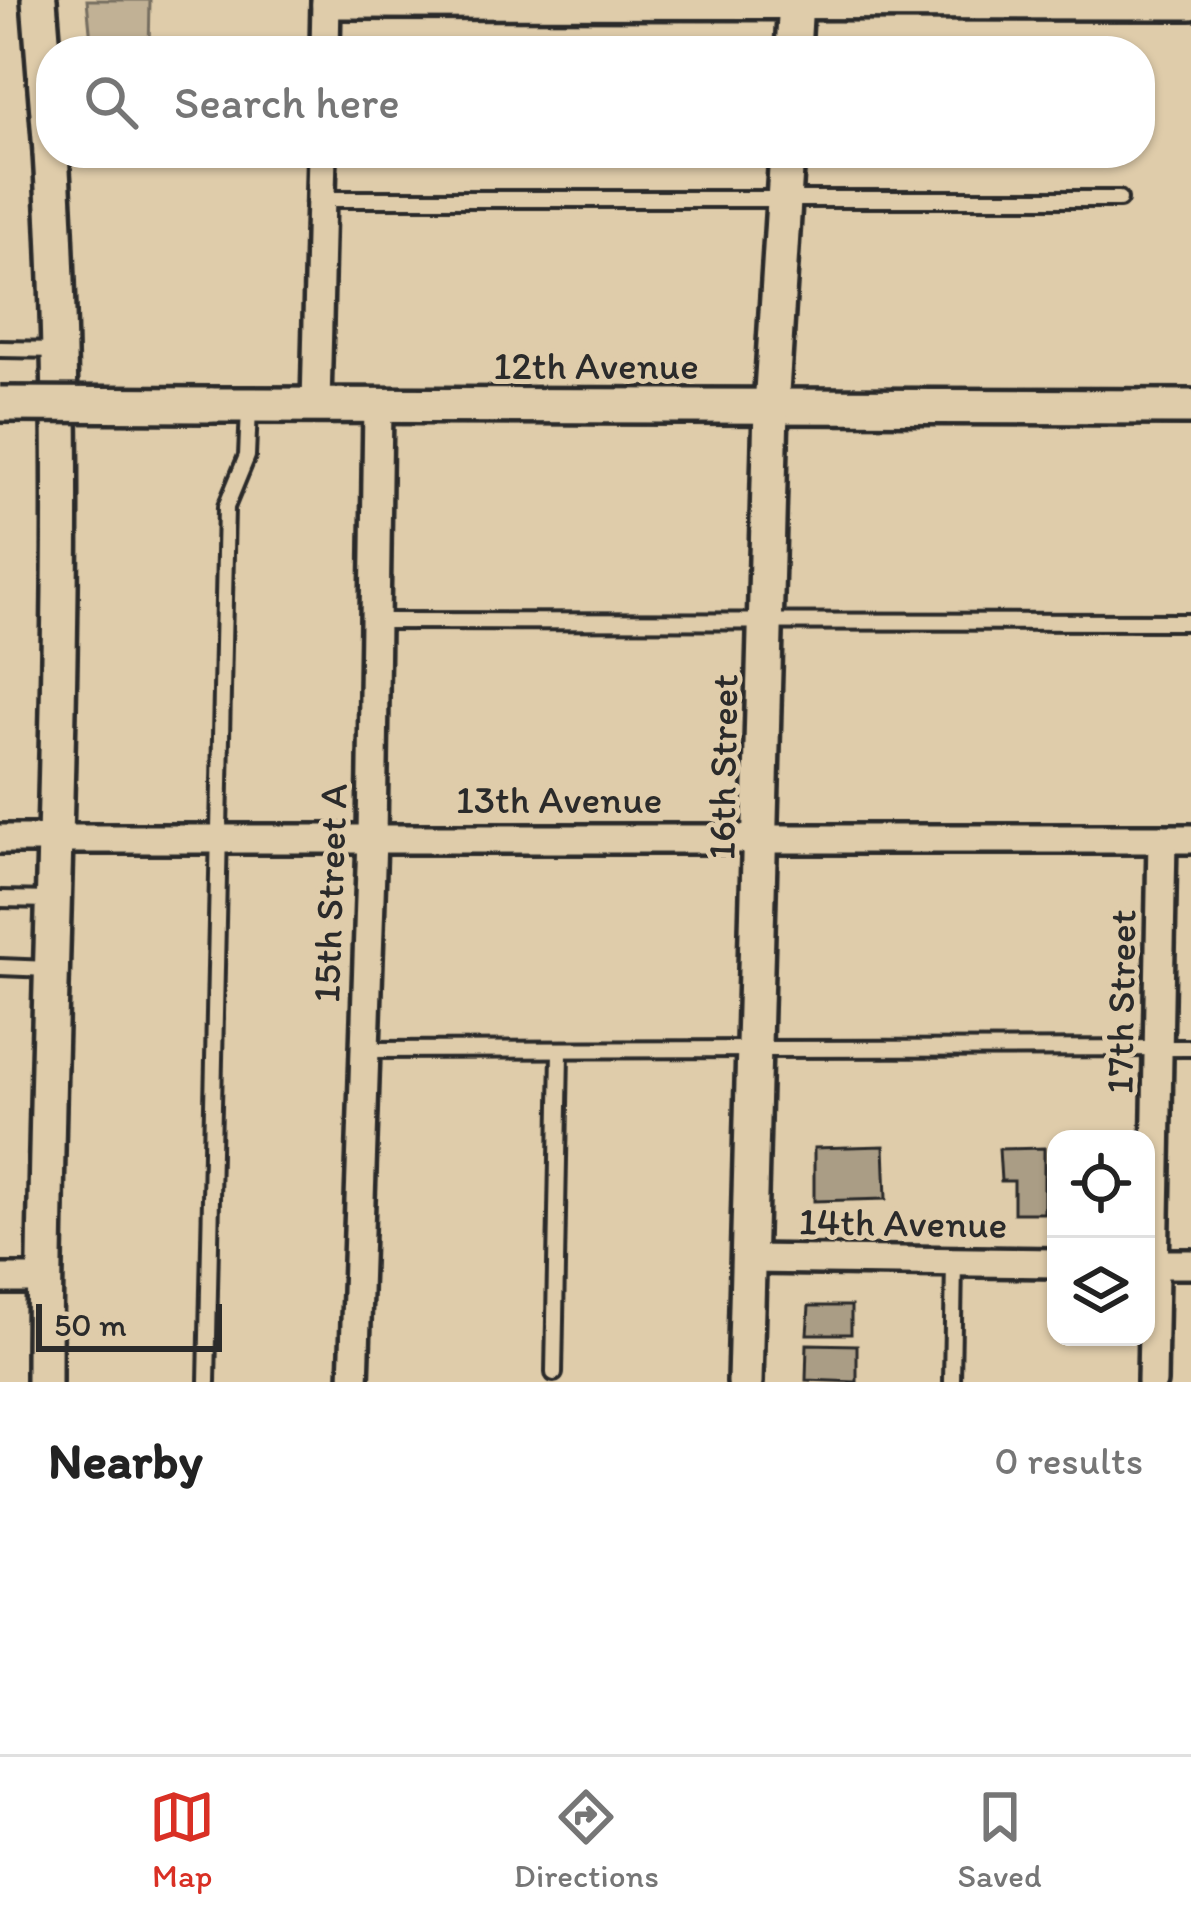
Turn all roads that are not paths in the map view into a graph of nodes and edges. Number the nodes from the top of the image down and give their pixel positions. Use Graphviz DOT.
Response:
graph roads {
  1 [pos="39,0"];
  2 [pos="796,1"];
  3 [pos="326,2"];
  4 [pos="1191,5"];
  5 [pos="42,36"];
  6 [pos="325,36"];
  7 [pos="794,36"];
  8 [pos="52,168"];
  9 [pos="322,168"];
  10 [pos="786,168"];
  11 [pos="321,199"];
  12 [pos="1119,199"];
  13 [pos="784,202"];
  14 [pos="0,349"];
  15 [pos="62,350"];
  16 [pos="0,404"];
  17 [pos="249,405"];
  18 [pos="316,405"];
  19 [pos="378,406"];
  20 [pos="771,407"];
  21 [pos="1191,407"];
  22 [pos="373,621"];
  23 [pos="766,622"];
  24 [pos="1191,622"];
  25 [pos="764,837"];
  26 [pos="56,838"];
  27 [pos="223,838"];
  28 [pos="372,838"];
  29 [pos="0,839"];
  30 [pos="1177,839"];
  31 [pos="0,899"];
  32 [pos="54,900"];
  33 [pos="0,968"];
  34 [pos="52,969"];
  35 [pos="755,1048"];
  36 [pos="1158,1048"];
  37 [pos="1191,1048"];
  38 [pos="362,1050"];
  39 [pos="560,1052"];
  40 [pos="1151,1238"];
  41 [pos="749,1259"];
  42 [pos="954,1262"];
  43 [pos="1047,1263"];
  44 [pos="1155,1264"];
  45 [pos="1191,1264"];
  46 [pos="0,1279"];
  47 [pos="44,1279"];
  48 [pos="1151,1346"];
  49 [pos="554,1373"];
  50 [pos="44,1382"];
  51 [pos="207,1382"];
  52 [pos="354,1382"];
  53 [pos="745,1382"];
  54 [pos="952,1382"];
  55 [pos="1152,1382"];
  1 -- 5 [label="street"];
  2 -- 3 [label="street"];
  2 -- 4 [label="street"];
  2 -- 7 [label="street"];
  3 -- 6 [label="street"];
  8 -- 15 [label="street"];
  9 -- 11 [label="street"];
  10 -- 13 [label="street, 16th Street"];
  11 -- 13 [label="lane"];
  11 -- 18 [label="street"];
  12 -- 13 [label="lane"];
  13 -- 20 [label="street, 16th Street"];
  14 -- 15 [label="lane"];
  15 -- 26 [label="street"];
  16 -- 17 [label="street, 12th Avenue, bridge"];
  17 -- 18 [label="street, 12th Avenue"];
  17 -- 27 [label="lane"];
  18 -- 19 [label="street, 12th Avenue"];
  19 -- 20 [label="street, 12th Avenue"];
  19 -- 22 [label="street, 15th Street A"];
  20 -- 21 [label="street, 12th Avenue"];
  20 -- 23 [label="street, 16th Street"];
  22 -- 23 [label="lane"];
  22 -- 28 [label="street, 15th Street A"];
  23 -- 24 [label="lane"];
  23 -- 25 [label="street, 16th Street"];
  25 -- 28 [label="street, 13th Avenue"];
  25 -- 30 [label="street, 13th Avenue"];
  25 -- 35 [label="street, 16th Street"];
  26 -- 27 [label="street, 13th Avenue"];
  26 -- 29 [label="street, 13th Avenue"];
  26 -- 32 [label="street"];
  27 -- 28 [label="street, 13th Avenue"];
  27 -- 51 [label="lane"];
  28 -- 38 [label="street, 15th Street A"];
  30 -- 36 [label="street, 17th Street"];
  31 -- 32 [label="lane"];
  32 -- 34 [label="street"];
  33 -- 34 [label="lane"];
  34 -- 47 [label="street"];
  35 -- 36 [label="lane"];
  35 -- 39 [label="lane"];
  35 -- 41 [label="street, 16th Street"];
  36 -- 37 [label="lane"];
  36 -- 40 [label="street, 17th Street"];
  38 -- 39 [label="lane"];
  38 -- 52 [label="street, 15th Street A"];
  39 -- 49 [label="lane"];
  41 -- 42 [label="street, 14th Avenue"];
  41 -- 53 [label="street, 16th Street"];
  42 -- 43 [label="street, 14th Avenue"];
  42 -- 54 [label="lane"];
  44 -- 45 [label="street"];
  46 -- 47 [label="street"];
  47 -- 50 [label="street"];
  48 -- 55 [label="street, 17th Street"];
}
